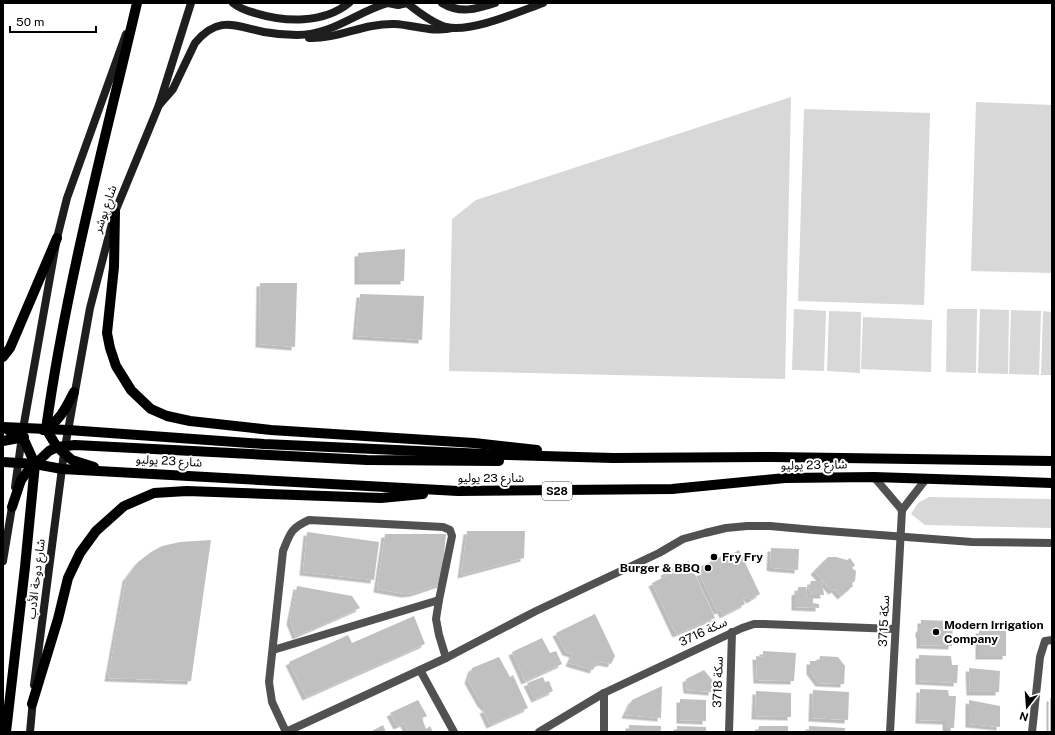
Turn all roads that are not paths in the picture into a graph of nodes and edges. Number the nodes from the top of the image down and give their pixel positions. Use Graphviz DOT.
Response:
graph roads {
  1 [pos="137,3"];
  2 [pos="191,3"];
  3 [pos="233,3"];
  4 [pos="349,3"];
  5 [pos="388,3"];
  6 [pos="407,3"];
  7 [pos="442,3"];
  8 [pos="495,3"];
  9 [pos="543,3"];
  10 [pos="453,28"];
  11 [pos="289,35"];
  12 [pos="159,105"];
  13 [pos="114,212"];
  14 [pos="58,238"];
  15 [pos="3,357"];
  16 [pos="74,392"];
  17 [pos="3,427"];
  18 [pos="46,429"];
  19 [pos="68,430"];
  20 [pos="23,433"];
  21 [pos="3,441"];
  22 [pos="62,449"];
  23 [pos="613,458"];
  24 [pos="1052,461"];
  25 [pos="3,462"];
  26 [pos="19,463"];
  27 [pos="35,464"];
  28 [pos="62,469"];
  29 [pos="107,470"];
  30 [pos="874,477"];
  31 [pos="926,479"];
  32 [pos="1052,483"];
  33 [pos="458,491"];
  34 [pos="12,507"];
  35 [pos="902,510"];
  36 [pos="900,537"];
  37 [pos="1052,543"];
  38 [pos="3,561"];
  39 [pos="439,600"];
  40 [pos="895,630"];
  41 [pos="732,632"];
  42 [pos="1052,640"];
  43 [pos="273,650"];
  44 [pos="446,658"];
  45 [pos="420,670"];
  46 [pos="604,693"];
  47 [pos="32,704"];
  48 [pos="6,732"];
  49 [pos="30,732"];
  50 [pos="286,732"];
  51 [pos="454,732"];
  52 [pos="539,732"];
  53 [pos="604,732"];
  54 [pos="729,732"];
  55 [pos="890,732"];
  56 [pos="1032,732"];
  1 -- 14 [label="main road"];
  1 -- 18 [label="main road"];
  2 -- 12 [label="main road, شارع بوشر"];
  3 -- 4 [label="main road"];
  5 -- 6 [label="main road"];
  5 -- 11 [label="main road"];
  6 -- 10 [label="main road"];
  7 -- 8 [label="main road"];
  9 -- 10 [label="main road"];
  10 -- 11 [label="main road"];
  11 -- 12 [label="main road"];
  12 -- 13 [label="main road, شارع بوشر"];
  13 -- 16 [label="main road, شارع بوشر"];
  13 -- 23 [label="main road"];
  14 -- 15 [label="main road"];
  14 -- 20 [label="main road"];
  16 -- 18 [label="main road"];
  16 -- 19 [label="main road, شارع بوشر"];
  17 -- 20 [label="main road"];
  18 -- 19 [label="main road, شارع 23 يوليو"];
  18 -- 20 [label="main road, شارع 23 يوليو"];
  18 -- 22 [label="main road"];
  19 -- 22 [label="main road, شارع دوحة الأدب"];
  19 -- 23 [label="main road, شارع 23 يوليو"];
  20 -- 21 [label="main road, شارع 23 يوليو"];
  20 -- 26 [label="main road"];
  20 -- 27 [label="main road"];
  22 -- 23 [label="main road"];
  22 -- 27 [label="main road"];
  22 -- 28 [label="main road, شارع دوحة الأدب"];
  22 -- 29 [label="main road"];
  23 -- 24 [label="main road, شارع 23 يوليو"];
  25 -- 26 [label="main road, شارع 23 يوليو / S28"];
  26 -- 27 [label="main road, شارع 23 يوليو / S28"];
  26 -- 34 [label="main road"];
  27 -- 28 [label="main road, شارع 23 يوليو / S28"];
  27 -- 34 [label="main road"];
  27 -- 48 [label="main road"];
  28 -- 29 [label="main road, شارع 23 يوليو / S28"];
  28 -- 47 [label="main road, شارع دوحة الأدب"];
  29 -- 33 [label="main road, شارع 23 يوليو / S28"];
  30 -- 31 [label="main road, شارع 23 يوليو / S28"];
  30 -- 33 [label="main road, شارع 23 يوليو / S28"];
  30 -- 35 [label="street"];
  31 -- 32 [label="main road, شارع 23 يوليو / S28"];
  31 -- 35 [label="street"];
  33 -- 47 [label="main road"];
  34 -- 38 [label="main road"];
  35 -- 36 [label="street, سكة 3715"];
  36 -- 37 [label="street"];
  36 -- 40 [label="street, سكة 3715"];
  36 -- 44 [label="street"];
  39 -- 43 [label="street"];
  39 -- 43 [label="street"];
  39 -- 44 [label="street"];
  40 -- 41 [label="street, سكة 3716"];
  40 -- 55 [label="street, سكة 3715"];
  41 -- 46 [label="street, سكة 3716"];
  41 -- 54 [label="street, سكة 3718"];
  42 -- 56 [label="street"];
  43 -- 50 [label="street"];
  44 -- 45 [label="street"];
  45 -- 50 [label="street"];
  45 -- 51 [label="street"];
  46 -- 52 [label="street, سكة 3716"];
  46 -- 53 [label="street"];
  47 -- 49 [label="main road, شارع دوحة الأدب"];
}
